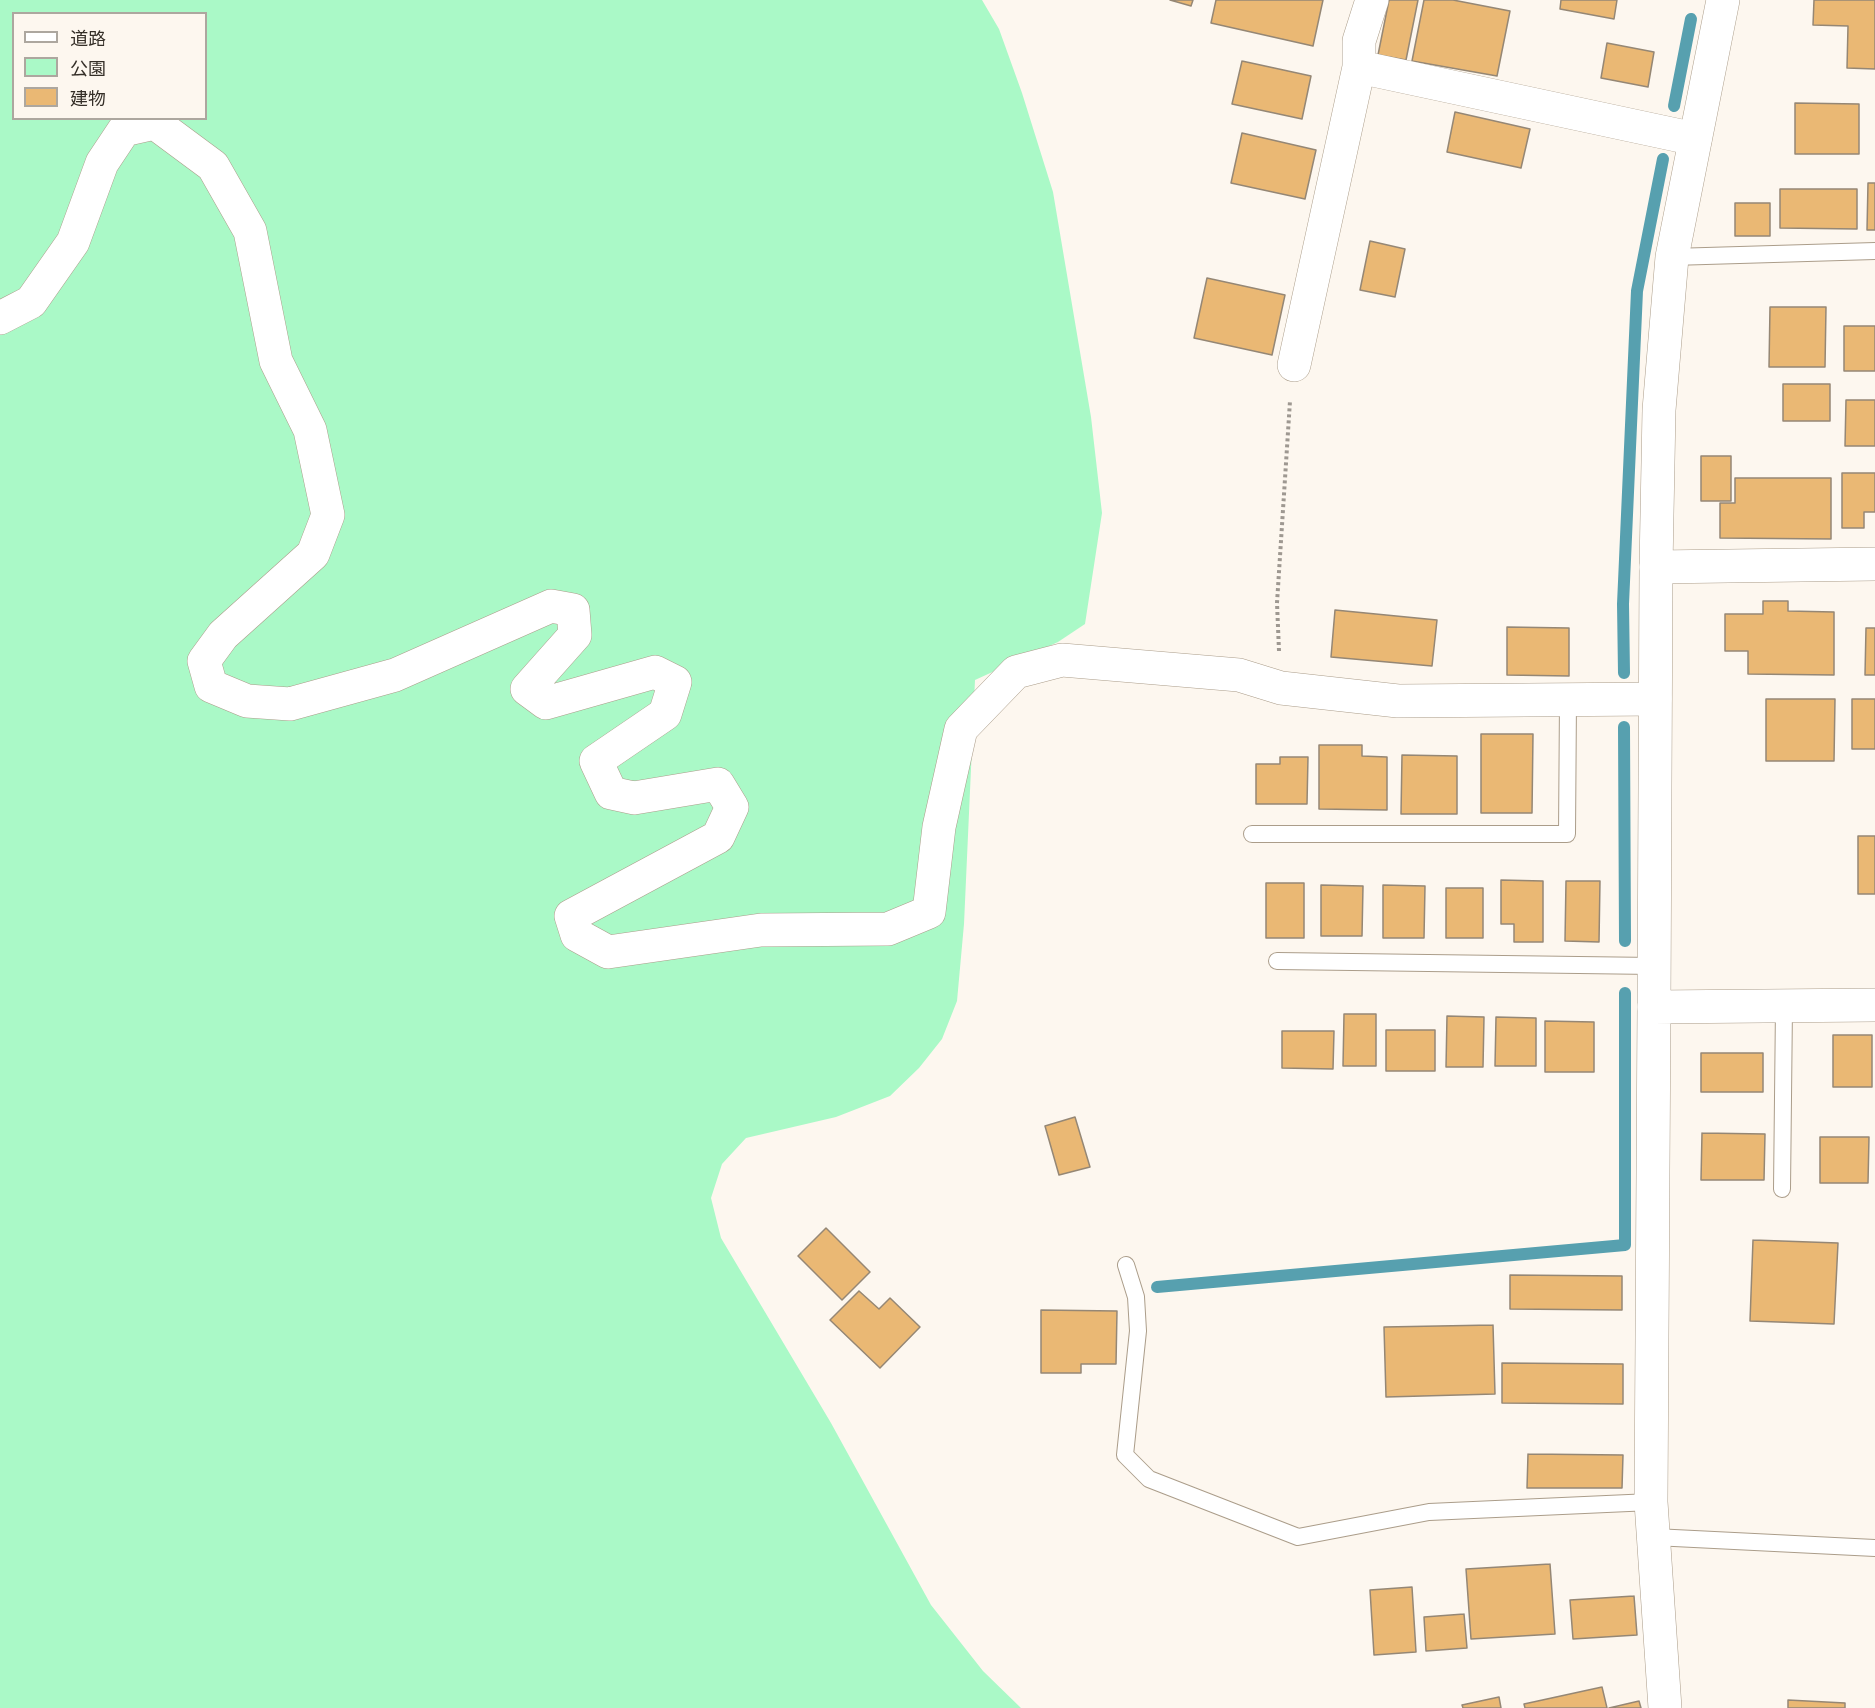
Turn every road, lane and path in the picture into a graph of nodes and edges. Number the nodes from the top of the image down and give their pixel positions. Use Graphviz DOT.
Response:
graph roads {
  1 [pos="1372,0"];
  2 [pos="1723,0"];
  3 [pos="1359,67"];
  4 [pos="1695,139"];
  5 [pos="1875,251"];
  6 [pos="1672,257"];
  7 [pos="0,318"];
  8 [pos="1294,365"];
  9 [pos="1875,564"];
  10 [pos="1656,567"];
  11 [pos="1281,688"];
  12 [pos="1655,699"];
  13 [pos="1568,700"];
  14 [pos="1252,834"];
  15 [pos="1277,961"];
  16 [pos="1654,966"];
  17 [pos="1875,1005"];
  18 [pos="1784,1006"];
  19 [pos="1653,1007"];
  20 [pos="1782,1189"];
  21 [pos="1126,1265"];
  22 [pos="1652,1502"];
  23 [pos="1654,1537"];
  24 [pos="1875,1548"];
  25 [pos="1665,1708"];
  1 -- 3 [label="street"];
  2 -- 4 [label="street"];
  3 -- 4 [label="street"];
  3 -- 8 [label="street"];
  4 -- 6 [label="street"];
  5 -- 6 [label="lane"];
  6 -- 10 [label="street"];
  7 -- 11 [label="street"];
  8 -- 11 [label="path"];
  9 -- 10 [label="street"];
  10 -- 12 [label="street"];
  11 -- 13 [label="street"];
  12 -- 13 [label="street"];
  12 -- 16 [label="street"];
  13 -- 14 [label="lane"];
  15 -- 16 [label="lane"];
  16 -- 19 [label="street"];
  17 -- 18 [label="street"];
  18 -- 19 [label="street"];
  18 -- 20 [label="lane"];
  19 -- 22 [label="street"];
  21 -- 22 [label="lane"];
  22 -- 23 [label="street"];
  23 -- 24 [label="lane"];
  23 -- 25 [label="street"];
}
